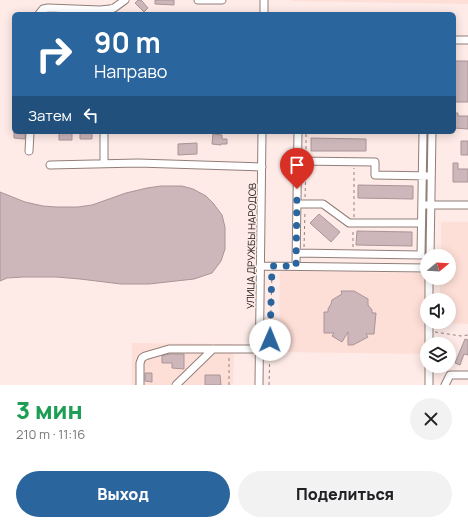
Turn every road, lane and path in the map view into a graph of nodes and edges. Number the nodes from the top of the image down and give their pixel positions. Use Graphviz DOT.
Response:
graph roads {
  1 [pos="124,0"];
  2 [pos="198,0"];
  3 [pos="222,0"];
  4 [pos="264,0"];
  5 [pos="41,12"];
  6 [pos="105,12"];
  7 [pos="264,12"];
  8 [pos="456,40"];
  9 [pos="468,40"];
  10 [pos="30,134"];
  11 [pos="104,134"];
  12 [pos="262,134"];
  13 [pos="298,134"];
  14 [pos="423,134"];
  15 [pos="432,134"];
  16 [pos="29,151"];
  17 [pos="297,161"];
  18 [pos="355,162"];
  19 [pos="104,164"];
  20 [pos="50,165"];
  21 [pos="262,167"];
  22 [pos="422,176"];
  23 [pos="431,176"];
  24 [pos="297,204"];
  25 [pos="422,205"];
  26 [pos="431,205"];
  27 [pos="468,205"];
  28 [pos="353,223"];
  29 [pos="421,223"];
  30 [pos="430,249"];
  31 [pos="296,253"];
  32 [pos="353,254"];
  33 [pos="260,266"];
  34 [pos="272,266"];
  35 [pos="296,266"];
  36 [pos="420,268"];
  37 [pos="429,331"];
  38 [pos="468,335"];
  39 [pos="429,337"];
  40 [pos="213,349"];
  41 [pos="229,349"];
  42 [pos="260,350"];
  43 [pos="429,373"];
  44 [pos="468,375"];
  45 [pos="140,385"];
  46 [pos="176,385"];
  47 [pos="229,385"];
  48 [pos="259,385"];
  49 [pos="269,385"];
  50 [pos="429,385"];
  51 [pos="445,385"];
  1 -- 6 [label="street"];
  2 -- 3 [label="street"];
  4 -- 7 [label="street"];
  5 -- 6 [label="street"];
  8 -- 9 [label="street"];
  10 -- 16 [label="street"];
  11 -- 19 [label="street"];
  12 -- 21 [label="street, УЛИЦА ДРУЖБЫ НАРОДОВ"];
  13 -- 17 [label="street"];
  14 -- 22 [label="street"];
  15 -- 23 [label="street"];
  17 -- 18 [label="street"];
  17 -- 24 [label="street"];
  18 -- 22 [label="street"];
  18 -- 28 [label="path"];
  19 -- 20 [label="street"];
  19 -- 21 [label="street"];
  21 -- 33 [label="street, УЛИЦА ДРУЖБЫ НАРОДОВ"];
  22 -- 23 [label="street"];
  22 -- 25 [label="street"];
  23 -- 26 [label="street"];
  24 -- 28 [label="street"];
  24 -- 31 [label="street"];
  25 -- 26 [label="street"];
  25 -- 29 [label="street"];
  26 -- 27 [label="street"];
  26 -- 30 [label="street"];
  28 -- 29 [label="street"];
  28 -- 32 [label="path"];
  29 -- 32 [label="street"];
  31 -- 32 [label="street"];
  31 -- 35 [label="street"];
  33 -- 34 [label="street"];
  33 -- 42 [label="street, УЛИЦА ДРУЖБЫ НАРОДОВ"];
  34 -- 35 [label="street"];
  34 -- 49 [label="path"];
  35 -- 36 [label="street"];
  37 -- 38 [label="path"];
  37 -- 39 [label="street"];
  40 -- 41 [label="street"];
  40 -- 45 [label="street"];
  40 -- 46 [label="street"];
  41 -- 42 [label="street"];
  41 -- 47 [label="path"];
  42 -- 48 [label="street, УЛИЦА ДРУЖБЫ НАРОДОВ"];
  43 -- 50 [label="street"];
  44 -- 51 [label="street"];
}
